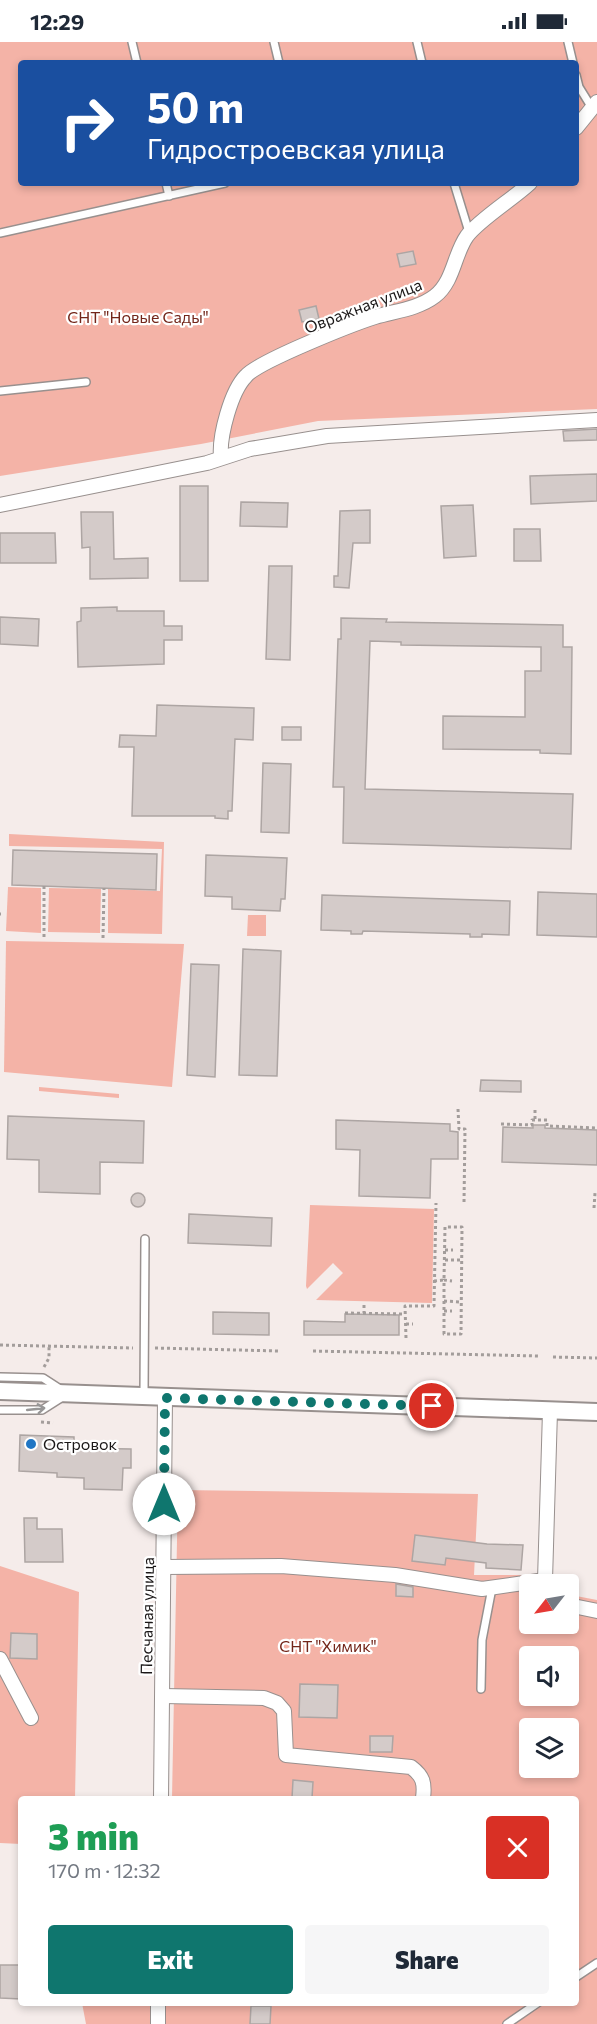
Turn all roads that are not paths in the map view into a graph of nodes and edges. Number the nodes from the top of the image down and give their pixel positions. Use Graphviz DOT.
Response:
graph roads {
  1 [pos="132,42"];
  2 [pos="274,42"];
  3 [pos="417,42"];
  4 [pos="568,42"];
  5 [pos="136,60"];
  6 [pos="278,60"];
  7 [pos="421,60"];
  8 [pos="572,60"];
  9 [pos="579,87"];
  10 [pos="594,105"];
  11 [pos="579,124"];
  12 [pos="167,186"];
  13 [pos="212,186"];
  14 [pos="455,186"];
  15 [pos="527,186"];
  16 [pos="169,196"];
  17 [pos="0,233"];
  18 [pos="469,233"];
  19 [pos="86,382"];
  20 [pos="0,391"];
  21 [pos="597,420"];
  22 [pos="220,457"];
  23 [pos="0,505"];
  24 [pos="145,1239"];
  25 [pos="0,1377"];
  26 [pos="0,1391"];
  27 [pos="68,1394"];
  28 [pos="144,1397"];
  29 [pos="165,1398"];
  30 [pos="0,1410"];
  31 [pos="550,1411"];
  32 [pos="597,1412"];
  33 [pos="164,1567"];
  34 [pos="547,1574"];
  35 [pos="519,1585"];
  36 [pos="492,1588"];
  37 [pos="579,1607"];
  38 [pos="597,1611"];
  39 [pos="0,1659"];
  40 [pos="481,1689"];
  41 [pos="162,1696"];
  42 [pos="31,1718"];
  43 [pos="161,1796"];
  44 [pos="423,1796"];
  45 [pos="597,1963"];
  46 [pos="579,1975"];
  47 [pos="158,2006"];
  48 [pos="533,2006"];
  49 [pos="158,2024"];
  50 [pos="507,2024"];
  1 -- 5 [label="lane"];
  2 -- 6 [label="lane"];
  3 -- 7 [label="lane"];
  4 -- 8 [label="lane"];
  9 -- 10 [label="lane"];
  10 -- 11 [label="street"];
  12 -- 16 [label="lane"];
  13 -- 16 [label="lane"];
  14 -- 18 [label="lane"];
  15 -- 18 [label="street, Овражная улица"];
  16 -- 17 [label="lane"];
  18 -- 22 [label="street, Овражная улица"];
  19 -- 20 [label="lane"];
  21 -- 22 [label="street"];
  22 -- 23 [label="street"];
  24 -- 28 [label="lane"];
  25 -- 27 [label="lane"];
  26 -- 27 [label="street"];
  27 -- 28 [label="street"];
  30 -- 27 [label="lane, one-way"];
  28 -- 29 [label="street"];
  29 -- 31 [label="street"];
  29 -- 33 [label="street, Песчаная улица"];
  31 -- 32 [label="street"];
  31 -- 34 [label="street"];
  33 -- 36 [label="street"];
  33 -- 41 [label="street, Песчаная улица"];
  35 -- 36 [label="street"];
  36 -- 40 [label="lane"];
  37 -- 38 [label="street"];
  39 -- 42 [label="street"];
  41 -- 43 [label="street, Песчаная улица"];
  41 -- 44 [label="street"];
  45 -- 46 [label="lane"];
  47 -- 49 [label="street"];
  48 -- 50 [label="lane"];
}
